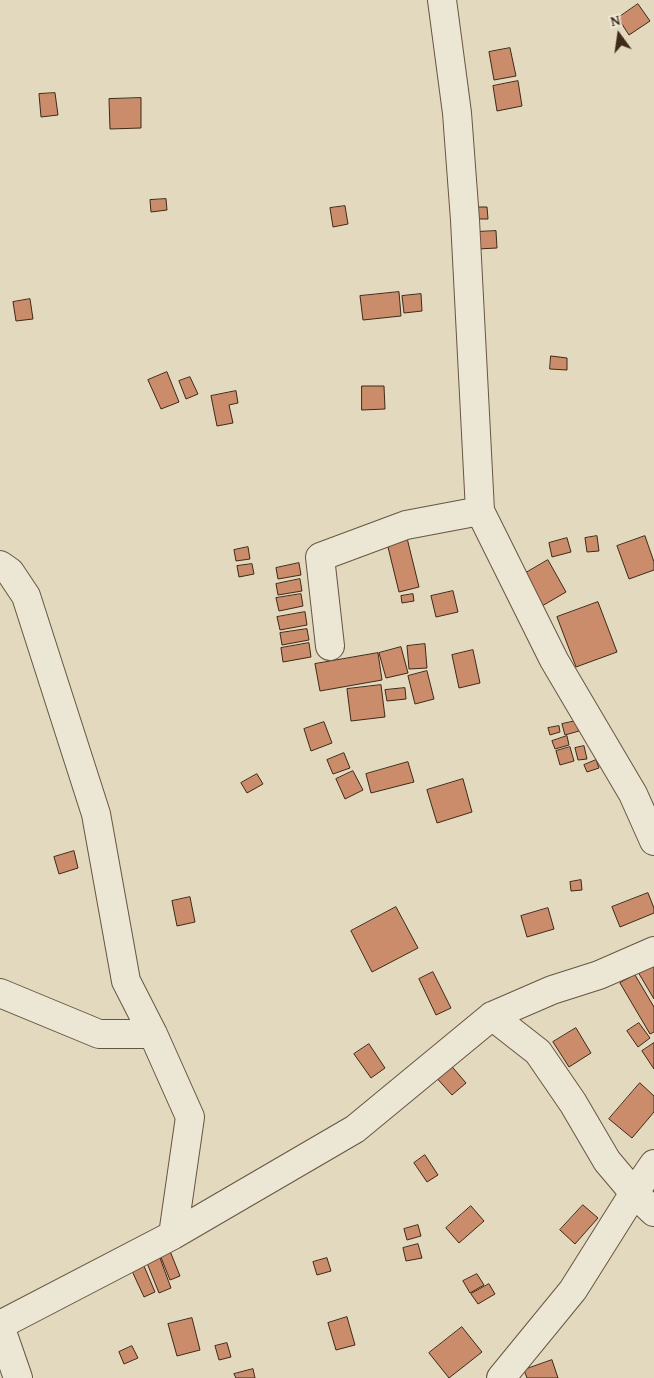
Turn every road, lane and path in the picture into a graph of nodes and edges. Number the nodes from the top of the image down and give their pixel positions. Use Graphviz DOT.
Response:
graph roads {
  1 [pos="442,0"];
  2 [pos="480,511"];
  3 [pos="0,564"];
  4 [pos="330,646"];
  5 [pos="654,841"];
  6 [pos="654,951"];
  7 [pos="0,994"];
  8 [pos="492,1016"];
  9 [pos="153,1034"];
  10 [pos="654,1164"];
  11 [pos="634,1193"];
  12 [pos="654,1212"];
  13 [pos="173,1235"];
  14 [pos="0,1325"];
  15 [pos="18,1378"];
  16 [pos="501,1378"];
  1 -- 2 [label="street"];
  2 -- 4 [label="street"];
  2 -- 5 [label="street"];
  3 -- 9 [label="street"];
  6 -- 8 [label="street"];
  7 -- 9 [label="street"];
  8 -- 11 [label="street"];
  8 -- 13 [label="street"];
  9 -- 13 [label="street"];
  10 -- 11 [label="street"];
  11 -- 12 [label="street"];
  11 -- 16 [label="street"];
  13 -- 14 [label="street"];
  14 -- 15 [label="street"];
}
